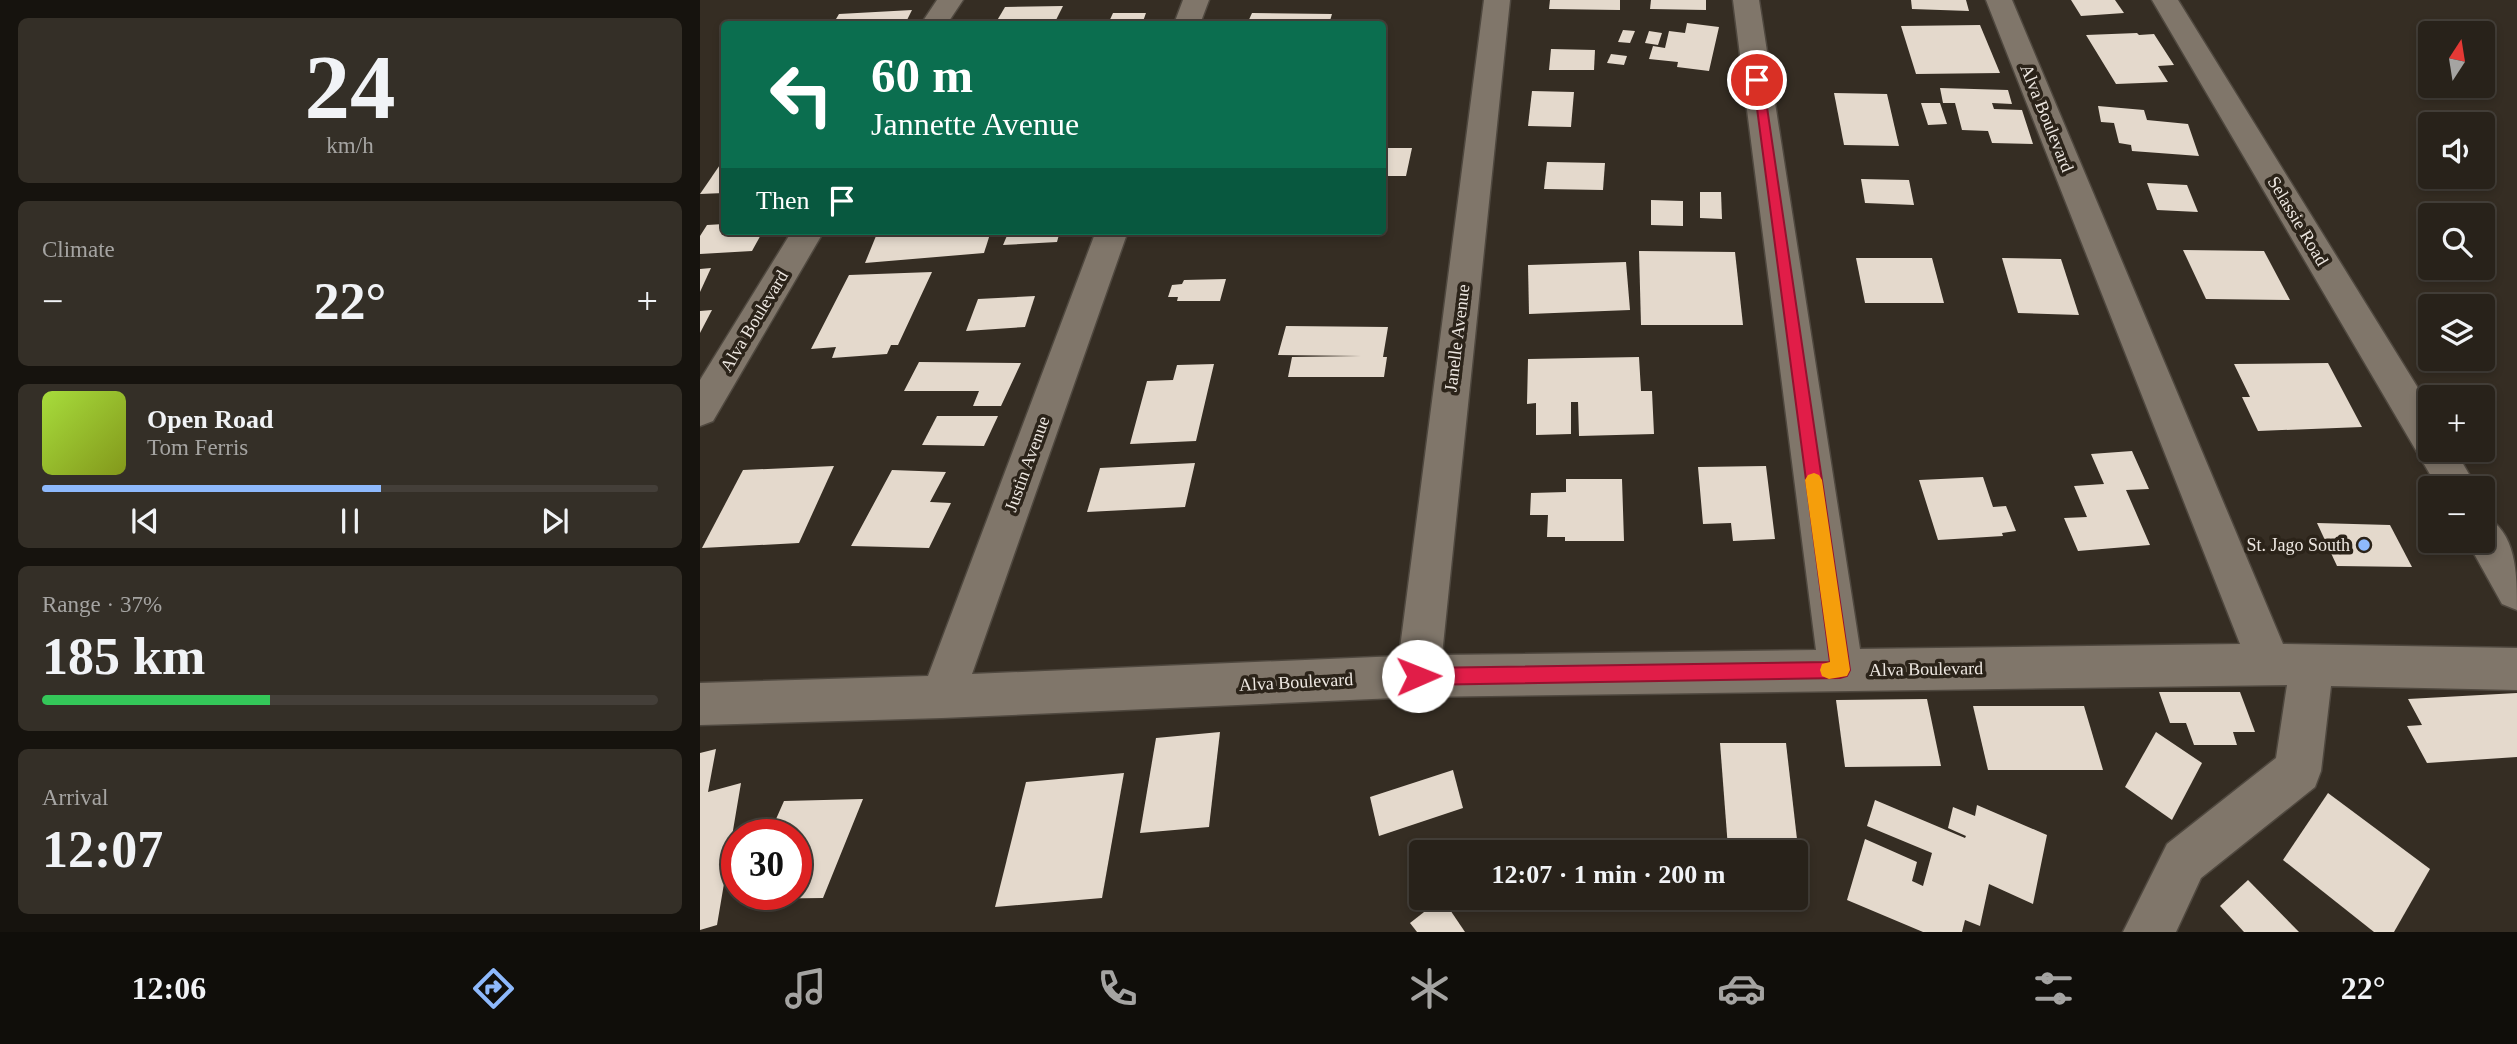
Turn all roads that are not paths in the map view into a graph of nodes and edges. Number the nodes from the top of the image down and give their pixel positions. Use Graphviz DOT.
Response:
graph roads {
  1 [pos="950,0"];
  2 [pos="1196,0"];
  3 [pos="1497,0"];
  4 [pos="1746,0"];
  5 [pos="1999,0"];
  6 [pos="2165,0"];
  7 [pos="936,21"];
  8 [pos="1188,21"];
  9 [pos="806,235"];
  10 [pos="1111,235"];
  11 [pos="700,411"];
  12 [pos="2418,420"];
  13 [pos="2495,553"];
  14 [pos="2517,591"];
  15 [pos="2291,664"];
  16 [pos="2517,669"];
  17 [pos="1840,670"];
  18 [pos="1418,676"];
  19 [pos="942,697"];
  20 [pos="700,704"];
  21 [pos="2149,932"];
  1 -- 7 [label="street"];
  2 -- 8 [label="street"];
  3 -- 18 [label="street, Janelle Avenue"];
  4 -- 17 [label="street"];
  5 -- 15 [label="street, Alva Boulevard"];
  6 -- 12 [label="street, Selassie Road"];
  9 -- 11 [label="street, Alva Boulevard"];
  10 -- 19 [label="street, Justin Avenue"];
  13 -- 14 [label="street"];
  15 -- 16 [label="street, Alva Boulevard"];
  15 -- 17 [label="street, Alva Boulevard"];
  15 -- 21 [label="street"];
  17 -- 18 [label="street, Alva Boulevard"];
  18 -- 19 [label="street, Alva Boulevard"];
  19 -- 20 [label="street, Alva Boulevard"];
}
